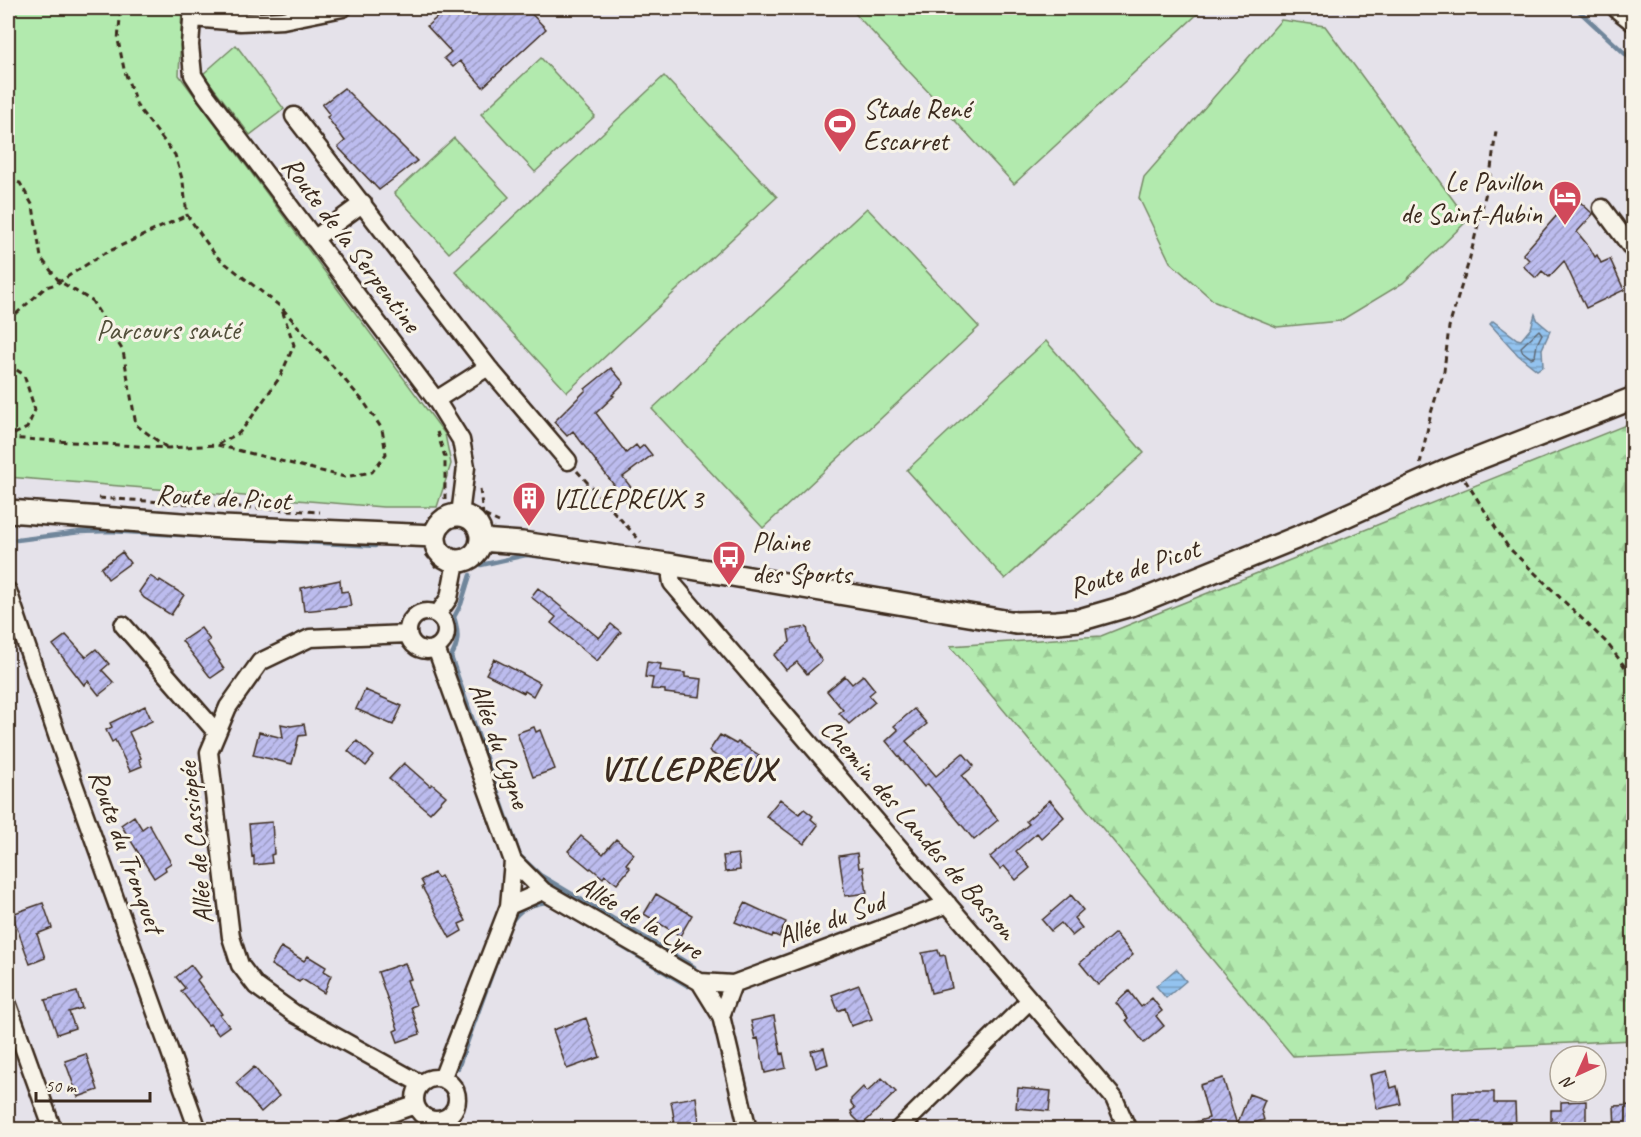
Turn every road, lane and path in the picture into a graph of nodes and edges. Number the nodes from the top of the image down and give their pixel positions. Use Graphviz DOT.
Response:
graph roads {
  1 [pos="121,8"];
  2 [pos="343,8"];
  3 [pos="1619,8"];
  4 [pos="192,13"];
  5 [pos="1634,20"];
  6 [pos="294,116"];
  7 [pos="1496,130"];
  8 [pos="8,179"];
  9 [pos="363,203"];
  10 [pos="1602,208"];
  11 [pos="187,215"];
  12 [pos="314,239"];
  13 [pos="1634,251"];
  14 [pos="59,281"];
  15 [pos="281,307"];
  16 [pos="8,321"];
  17 [pos="8,364"];
  18 [pos="488,367"];
  19 [pos="1634,398"];
  20 [pos="436,400"];
  21 [pos="8,437"];
  22 [pos="217,445"];
  23 [pos="168,448"];
  24 [pos="568,461"];
  25 [pos="1428,466"];
  26 [pos="1457,467"];
  27 [pos="8,489"];
  28 [pos="98,498"];
  29 [pos="12,502"];
  30 [pos="330,512"];
  31 [pos="452,512"];
  32 [pos="483,514"];
  33 [pos="503,524"];
  34 [pos="429,535"];
  35 [pos="482,540"];
  36 [pos="635,546"];
  37 [pos="673,565"];
  38 [pos="447,566"];
  39 [pos="8,591"];
  40 [pos="427,600"];
  41 [pos="436,615"];
  42 [pos="414,616"];
  43 [pos="123,625"];
  44 [pos="408,634"];
  45 [pos="436,648"];
  46 [pos="1634,680"];
  47 [pos="217,733"];
  48 [pos="513,861"];
  49 [pos="543,891"];
  50 [pos="948,904"];
  51 [pos="509,906"];
  52 [pos="700,982"];
  53 [pos="733,984"];
  54 [pos="1030,1000"];
  55 [pos="8,1005"];
  56 [pos="721,1016"];
  57 [pos="442,1079"];
  58 [pos="422,1084"];
  59 [pos="416,1105"];
  60 [pos="426,1124"];
  61 [pos="53,1130"];
  62 [pos="198,1130"];
  63 [pos="344,1130"];
  64 [pos="748,1130"];
  65 [pos="898,1130"];
  66 [pos="1128,1130"];
  1 -- 11 [label="path"];
  2 -- 4 [label="street"];
  3 -- 5 [label="main road"];
  4 -- 12 [label="street, Route de la Serpentine"];
  6 -- 9 [label="street"];
  7 -- 25 [label="path"];
  8 -- 14 [label="path"];
  9 -- 12 [label="street"];
  9 -- 18 [label="street"];
  10 -- 13 [label="street"];
  11 -- 14 [label="path"];
  11 -- 15 [label="path"];
  12 -- 20 [label="street, Route de la Serpentine"];
  14 -- 16 [label="path"];
  14 -- 23 [label="path"];
  15 -- 22 [label="path"];
  15 -- 22 [label="path"];
  17 -- 21 [label="path"];
  18 -- 20 [label="street"];
  18 -- 24 [label="street"];
  19 -- 26 [label="main road, Route de Picot"];
  20 -- 31 [label="path"];
  20 -- 31 [label="street, Route de la Serpentine"];
  21 -- 23 [label="path"];
  22 -- 23 [label="path"];
  24 -- 36 [label="path"];
  26 -- 37 [label="main road, Route de Picot"];
  26 -- 46 [label="path"];
  27 -- 29 [label="path"];
  28 -- 30 [label="path"];
  29 -- 34 [label="main road, Route de Picot"];
  31 -- 34 [label="main road"];
  31 -- 34 [label="path"];
  31 -- 35 [label="main road"];
  32 -- 33 [label="path"];
  34 -- 38 [label="main road"];
  34 -- 38 [label="path"];
  35 -- 37 [label="main road, Route de Picot"];
  35 -- 38 [label="main road"];
  37 -- 50 [label="street, Chemin des Landes de Basson"];
  38 -- 41 [label="street"];
  39 -- 62 [label="street, Route du Tronquet"];
  40 -- 42 [label="path"];
  41 -- 42 [label="street"];
  41 -- 45 [label="street"];
  42 -- 44 [label="street"];
  43 -- 47 [label="street"];
  44 -- 45 [label="street"];
  44 -- 47 [label="street, Allée de Cassiopée"];
  45 -- 48 [label="street, Allée du Cygne"];
  47 -- 58 [label="street, Allée de Cassiopée"];
  48 -- 49 [label="street, Allée de la Lyre"];
  48 -- 51 [label="street"];
  49 -- 51 [label="street"];
  49 -- 52 [label="street, Allée de la Lyre"];
  50 -- 53 [label="street, Allée du Sud"];
  50 -- 54 [label="street, Chemin des Landes de Basson"];
  51 -- 57 [label="street"];
  52 -- 53 [label="street, Allée du Sud"];
  52 -- 56 [label="street, Allée de la Lyre"];
  53 -- 56 [label="street"];
  54 -- 65 [label="street"];
  54 -- 66 [label="street, Chemin des Landes de Basson"];
  55 -- 61 [label="street"];
  56 -- 64 [label="street, Allée de la Lyre"];
  57 -- 58 [label="street"];
  57 -- 60 [label="street"];
  58 -- 59 [label="street"];
  59 -- 60 [label="street"];
  59 -- 63 [label="street"];
}
